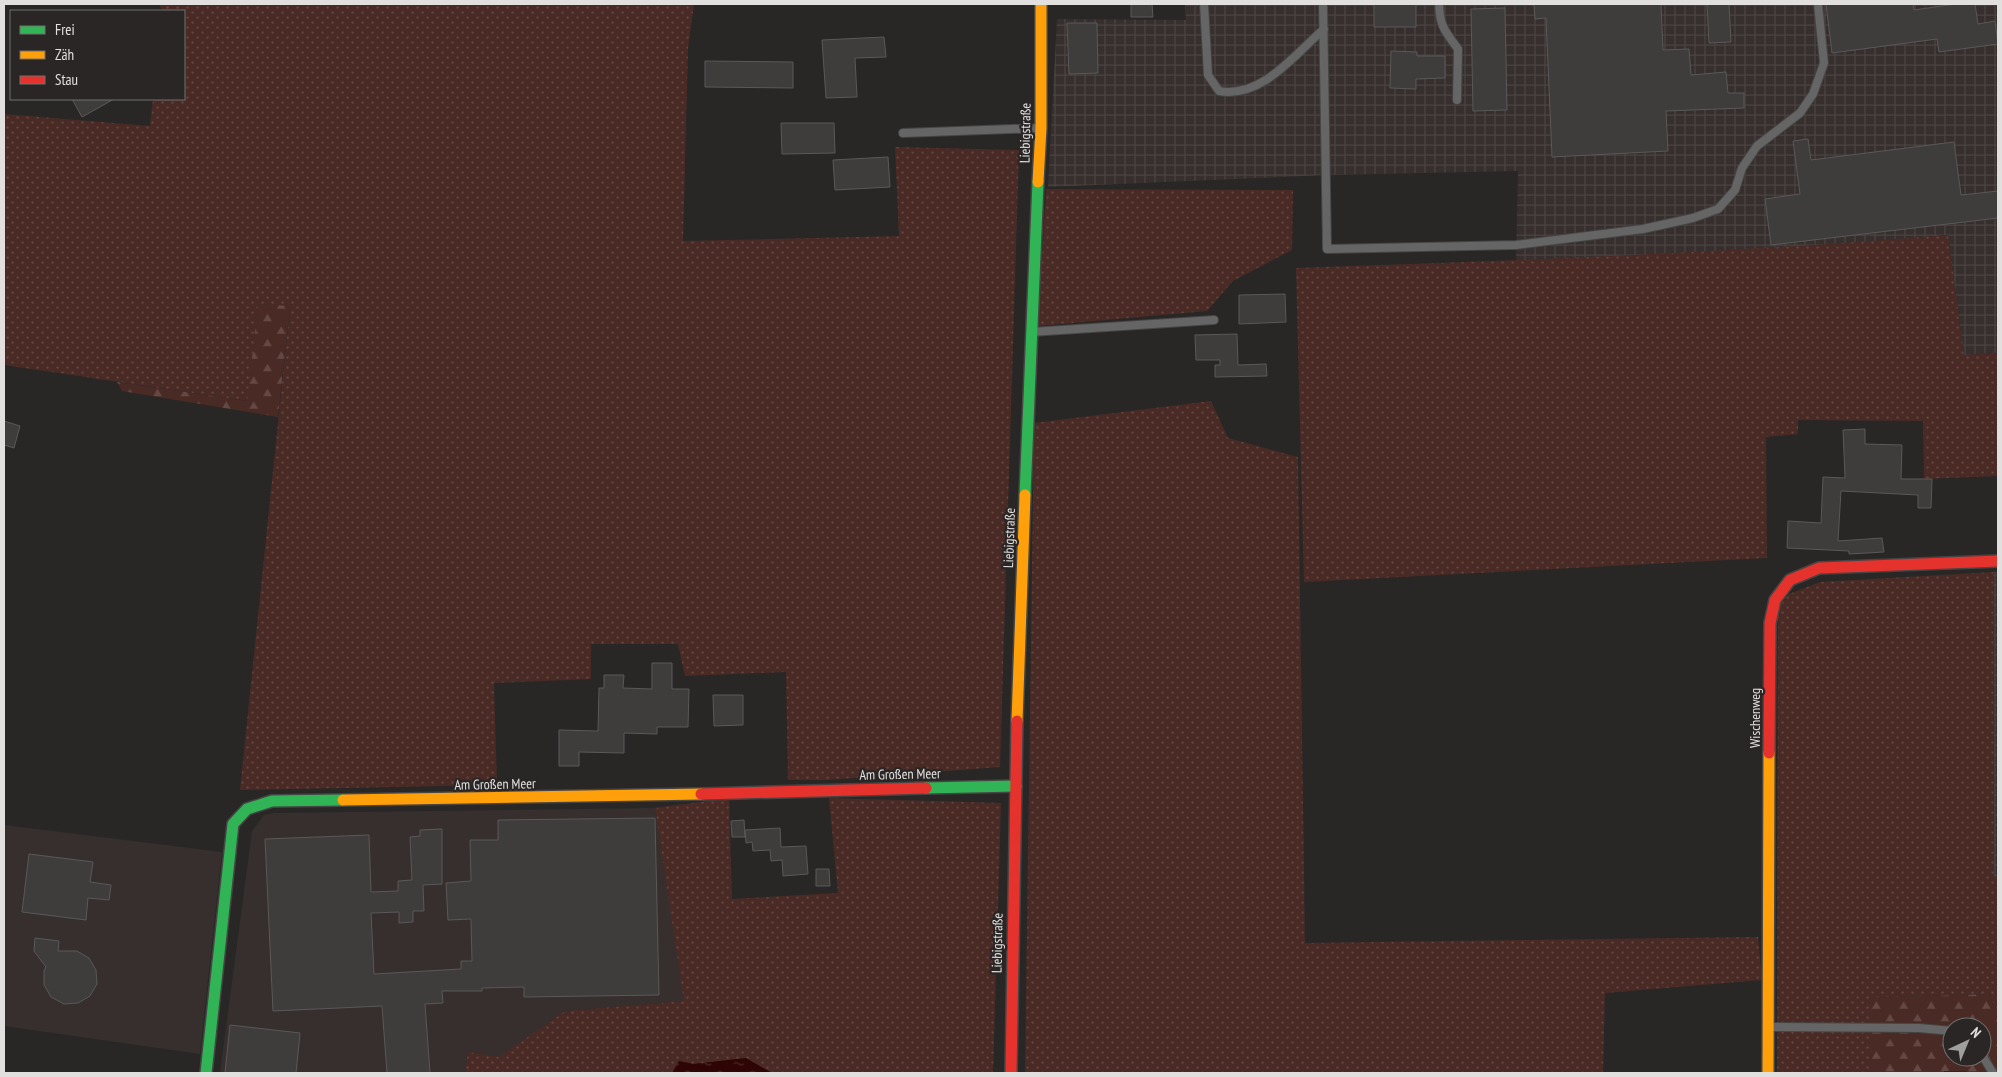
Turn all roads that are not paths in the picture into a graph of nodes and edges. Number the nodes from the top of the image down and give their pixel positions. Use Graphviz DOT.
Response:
graph roads {
  1 [pos="1041,4"];
  2 [pos="1204,4"];
  3 [pos="1210,4"];
  4 [pos="1323,4"];
  5 [pos="1439,4"];
  6 [pos="1818,4"];
  7 [pos="1324,29"];
  8 [pos="1457,100"];
  9 [pos="1041,128"];
  10 [pos="903,133"];
  11 [pos="1214,320"];
  12 [pos="1030,332"];
  13 [pos="1998,561"];
  14 [pos="1016,786"];
  15 [pos="1768,1027"];
  16 [pos="1942,1030"];
  17 [pos="206,1073"];
  18 [pos="1011,1073"];
  19 [pos="1768,1073"];
  1 -- 9 [label="street, Liebigstraße"];
  2 -- 3 [label="lane"];
  2 -- 7 [label="lane"];
  4 -- 7 [label="lane"];
  5 -- 8 [label="lane"];
  6 -- 7 [label="lane"];
  9 -- 10 [label="lane"];
  9 -- 12 [label="street, Liebigstraße"];
  11 -- 12 [label="lane"];
  12 -- 14 [label="street, Liebigstraße"];
  13 -- 15 [label="street, Wischenweg"];
  14 -- 17 [label="street, Am Großen Meer"];
  14 -- 18 [label="street, Liebigstraße"];
  15 -- 16 [label="lane"];
  15 -- 19 [label="street, Wischenweg"];
}
